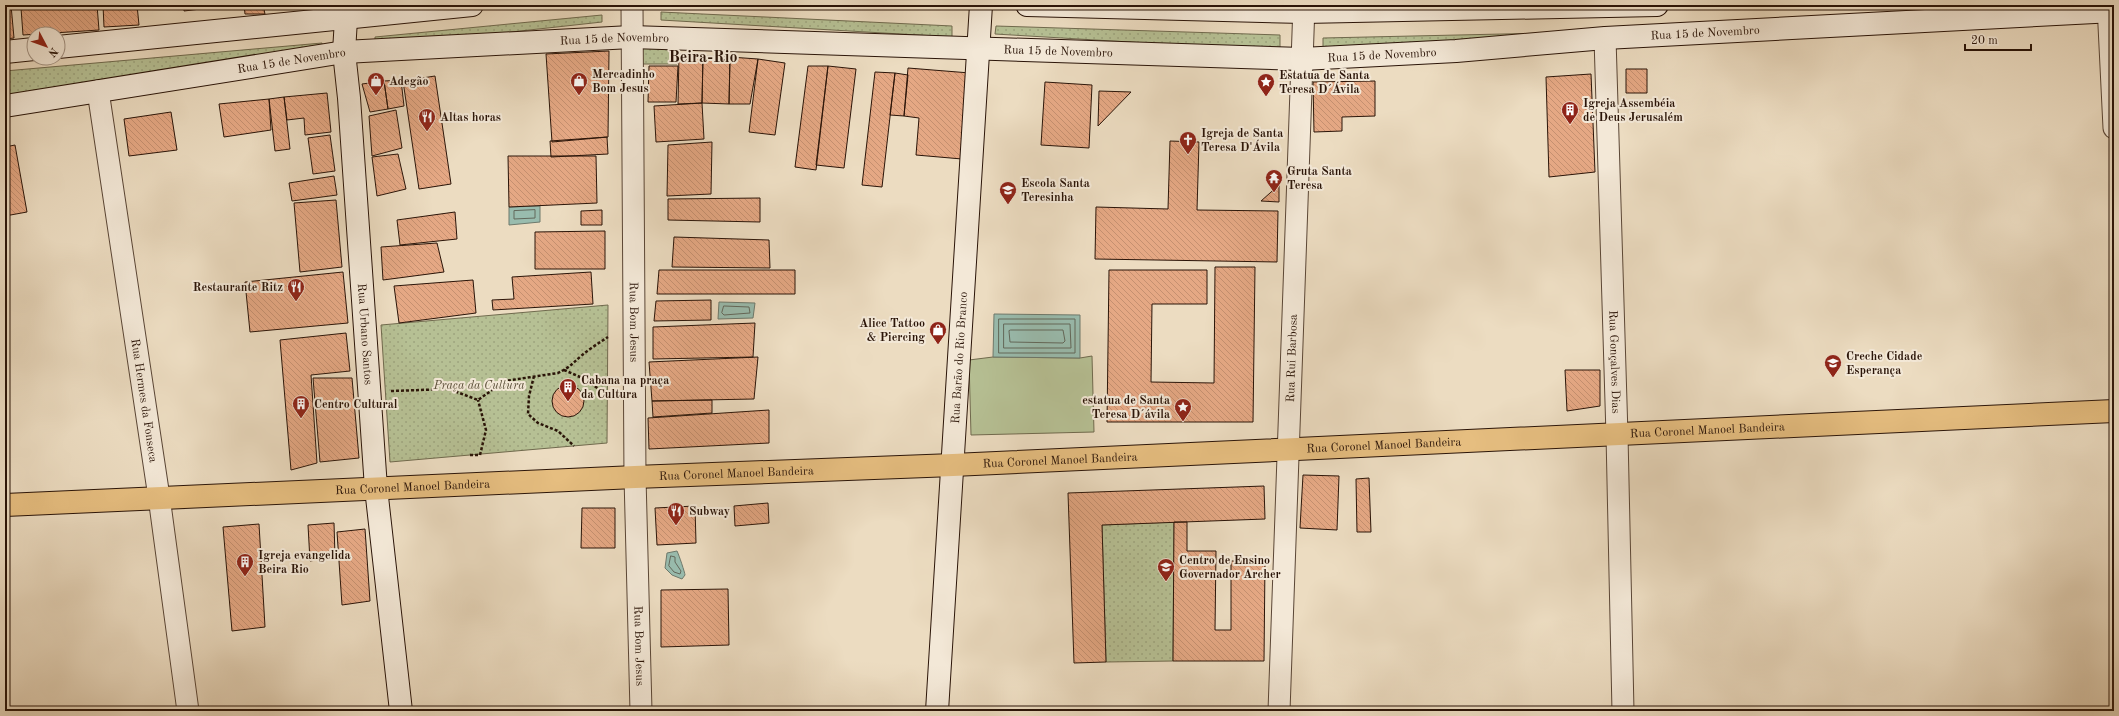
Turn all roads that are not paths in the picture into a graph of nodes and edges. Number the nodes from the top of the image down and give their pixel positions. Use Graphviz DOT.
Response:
graph roads {
  1 [pos="472,5"];
  2 [pos="632,5"];
  3 [pos="981,5"];
  4 [pos="1027,5"];
  5 [pos="1657,5"];
  6 [pos="1601,6"];
  7 [pos="1304,9"];
  8 [pos="2110,9"];
  9 [pos="346,12"];
  10 [pos="630,37"];
  11 [pos="1605,38"];
  12 [pos="66,46"];
  13 [pos="978,48"];
  14 [pos="26,50"];
  15 [pos="5,52"];
  16 [pos="344,52"];
  17 [pos="1302,59"];
  18 [pos="98,91"];
  19 [pos="5,106"];
  20 [pos="2114,128"];
  21 [pos="2114,411"];
  22 [pos="1617,435"];
  23 [pos="1288,449"];
  24 [pos="953,466"];
  25 [pos="634,477"];
  26 [pos="376,488"];
  27 [pos="159,497"];
  28 [pos="5,505"];
  29 [pos="188,711"];
  30 [pos="401,711"];
  31 [pos="641,711"];
  32 [pos="937,711"];
  33 [pos="1279,711"];
  34 [pos="1624,711"];
  1 -- 9 [label="main road"];
  2 -- 10 [label="street, Rua Bom Jesus"];
  3 -- 13 [label="main road, Rua Barão do Rio Branco"];
  4 -- 7 [label="main road"];
  5 -- 6 [label="main road"];
  6 -- 7 [label="main road"];
  6 -- 11 [label="main road"];
  7 -- 17 [label="street, Rua Rui Barbosa"];
  8 -- 11 [label="main road, Rua 15 de Novembro"];
  8 -- 20 [label="street"];
  9 -- 12 [label="main road"];
  9 -- 16 [label="main road, Rua Urbano Santos"];
  10 -- 13 [label="main road, Rua 15 de Novembro"];
  10 -- 16 [label="main road, Rua 15 de Novembro"];
  10 -- 25 [label="street, Rua Bom Jesus"];
  11 -- 17 [label="main road, Rua 15 de Novembro"];
  11 -- 22 [label="street, Rua Gonçalves Dias"];
  13 -- 17 [label="main road, Rua 15 de Novembro"];
  13 -- 24 [label="main road, Rua Barão do Rio Branco"];
  14 -- 15 [label="main road"];
  16 -- 18 [label="main road, Rua 15 de Novembro"];
  16 -- 26 [label="main road, Rua Urbano Santos"];
  17 -- 23 [label="street, Rua Rui Barbosa"];
  18 -- 19 [label="main road, Rua 15 de Novembro"];
  18 -- 27 [label="street, Rua Hermes da Fonseca"];
  21 -- 22 [label="main road, Rua Coronel Manoel Bandeira"];
  22 -- 23 [label="main road, Rua Coronel Manoel Bandeira"];
  22 -- 34 [label="street, Rua Gonçalves Dias"];
  23 -- 24 [label="main road, Rua Coronel Manoel Bandeira"];
  23 -- 33 [label="street, Rua Rui Barbosa"];
  24 -- 25 [label="main road, Rua Coronel Manoel Bandeira"];
  24 -- 32 [label="main road, Rua Barão do Rio Branco"];
  25 -- 26 [label="main road, Rua Coronel Manoel Bandeira"];
  25 -- 31 [label="street, Rua Bom Jesus"];
  26 -- 27 [label="main road, Rua Coronel Manoel Bandeira"];
  26 -- 30 [label="main road, Rua Urbano Santos"];
  27 -- 28 [label="main road, Rua Coronel Manoel Bandeira"];
  27 -- 29 [label="street, Rua Hermes da Fonseca"];
}
